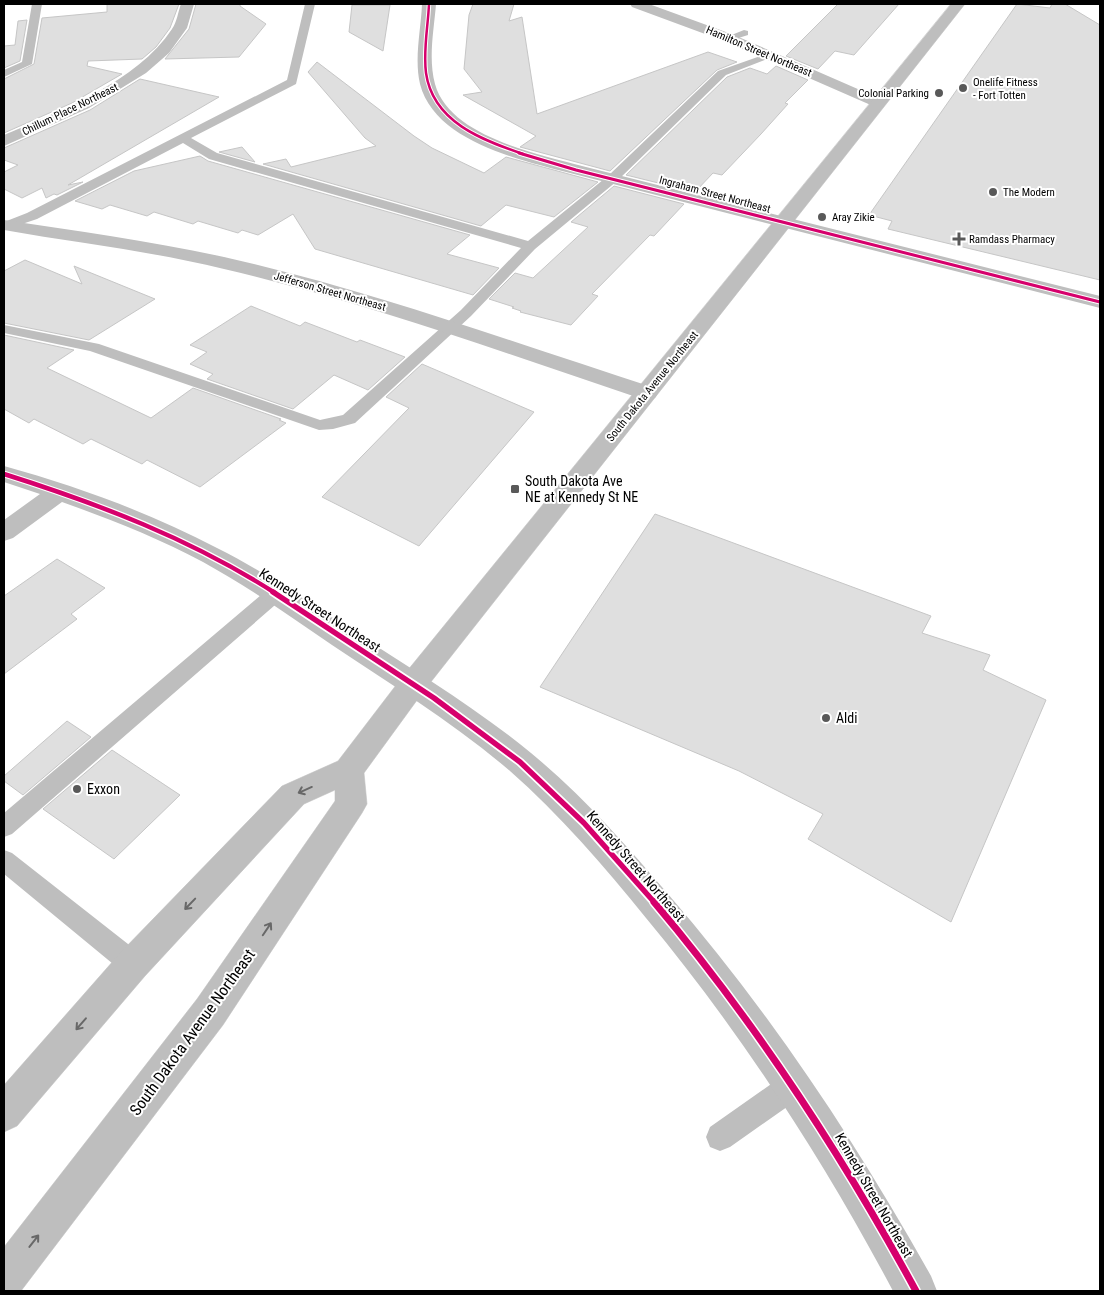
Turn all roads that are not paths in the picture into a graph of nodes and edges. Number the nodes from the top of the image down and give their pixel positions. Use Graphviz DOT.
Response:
graph roads {
  1 [pos="38,4"];
  2 [pos="187,4"];
  3 [pos="311,4"];
  4 [pos="429,4"];
  5 [pos="637,4"];
  6 [pos="958,4"];
  7 [pos="744,32"];
  8 [pos="729,38"];
  9 [pos="770,56"];
  10 [pos="4,74"];
  11 [pos="878,103"];
  12 [pos="184,139"];
  13 [pos="4,141"];
  14 [pos="613,178"];
  15 [pos="783,222"];
  16 [pos="4,225"];
  17 [pos="530,246"];
  18 [pos="1100,302"];
  19 [pos="449,328"];
  20 [pos="4,329"];
  21 [pos="647,393"];
  22 [pos="4,474"];
  23 [pos="59,492"];
  24 [pos="4,532"];
  25 [pos="275,594"];
  26 [pos="413,684"];
  27 [pos="349,770"];
  28 [pos="4,827"];
  29 [pos="4,860"];
  30 [pos="133,964"];
  31 [pos="794,1085"];
  32 [pos="4,1112"];
  33 [pos="720,1137"];
  34 [pos="4,1280"];
  35 [pos="916,1291"];
  1 -- 10 [label="lane"];
  2 -- 13 [label="street, Chillum Place Northeast"];
  3 -- 12 [label="lane"];
  4 -- 14 [label="street, Ingraham Street Northeast"];
  5 -- 8 [label="street, Hamilton Street Northeast"];
  6 -- 11 [label="street, South Dakota Avenue Northeast"];
  7 -- 8 [label="lane"];
  8 -- 9 [label="street, Hamilton Street Northeast"];
  9 -- 11 [label="street, Hamilton Street Northeast"];
  9 -- 14 [label="lane"];
  11 -- 15 [label="street, South Dakota Avenue Northeast"];
  12 -- 16 [label="lane"];
  12 -- 17 [label="lane"];
  14 -- 15 [label="street, Ingraham Street Northeast"];
  14 -- 17 [label="lane"];
  15 -- 18 [label="street, Ingraham Street Northeast"];
  15 -- 21 [label="street, South Dakota Avenue Northeast"];
  16 -- 19 [label="street, Jefferson Street Northeast"];
  17 -- 19 [label="lane"];
  19 -- 20 [label="lane"];
  19 -- 21 [label="street, Jefferson Street Northeast"];
  21 -- 26 [label="street, South Dakota Avenue Northeast"];
  22 -- 23 [label="street, Kennedy Street Northeast"];
  23 -- 24 [label="street"];
  23 -- 25 [label="street, Kennedy Street Northeast"];
  25 -- 26 [label="street, Kennedy Street Northeast"];
  25 -- 28 [label="lane"];
  26 -- 27 [label="street, South Dakota Avenue Northeast"];
  26 -- 31 [label="street, Kennedy Street Northeast"];
  27 -- 30 [label="street, South Dakota Avenue Northeast, one-way"];
  34 -- 27 [label="street, South Dakota Avenue Northeast, one-way"];
  29 -- 30 [label="lane"];
  30 -- 32 [label="street, South Dakota Avenue Northeast, one-way"];
  31 -- 33 [label="lane"];
  31 -- 35 [label="street, Kennedy Street Northeast"];
}
